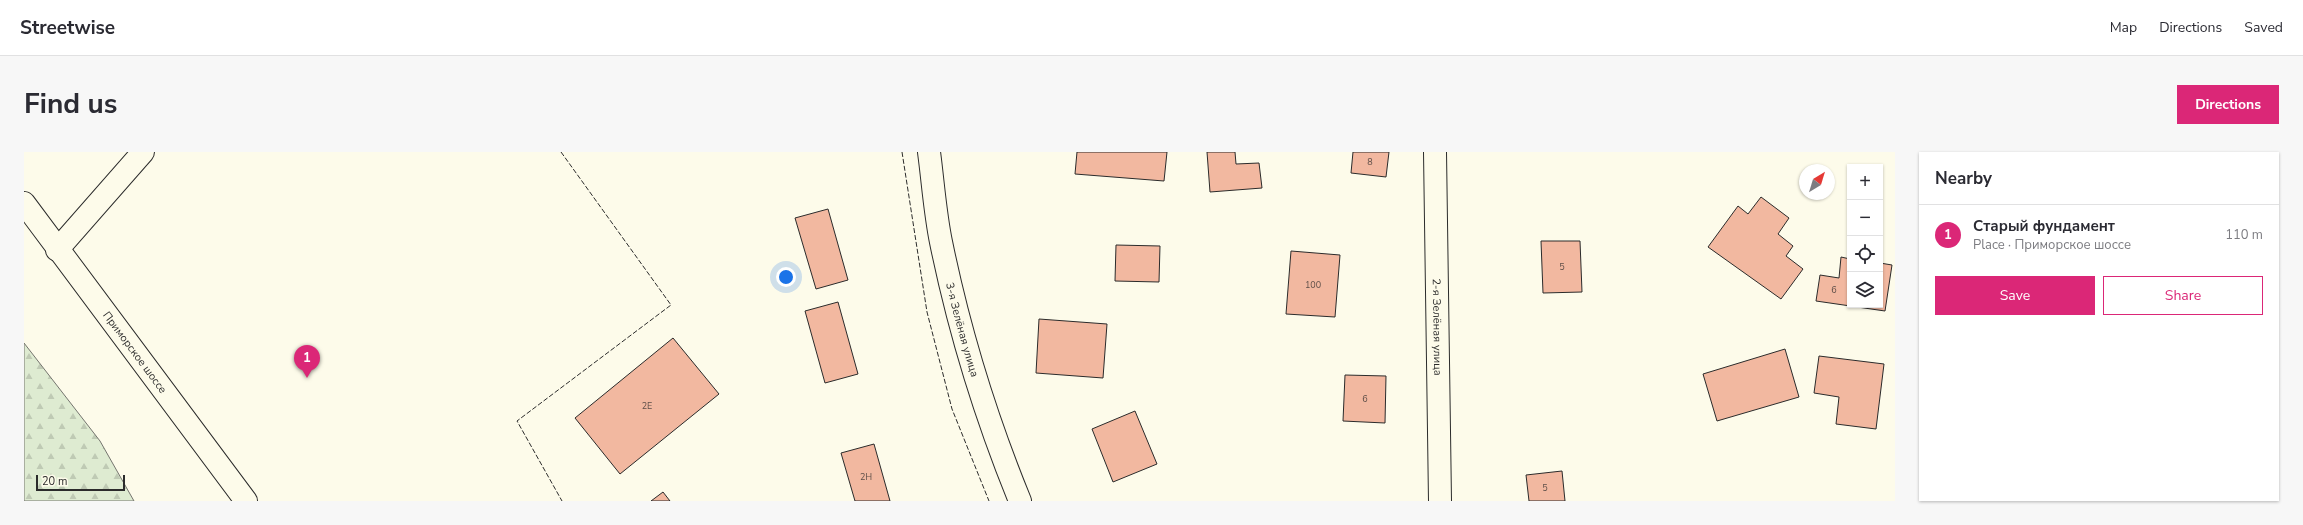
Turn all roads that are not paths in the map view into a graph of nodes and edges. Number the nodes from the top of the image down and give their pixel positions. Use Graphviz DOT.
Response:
graph roads {
  1 [pos="143,152"];
  2 [pos="929,152"];
  3 [pos="1434,152"];
  4 [pos="24,203"];
  5 [pos="57,250"];
  6 [pos="246,501"];
  7 [pos="1020,501"];
  8 [pos="1440,501"];
  1 -- 5 [label="street"];
  2 -- 7 [label="street, 3-я Зелёная улица"];
  3 -- 8 [label="street, 2-я Зелёная улица"];
  4 -- 5 [label="street, Приморское шоссе"];
  5 -- 6 [label="street, Приморское шоссе"];
}
